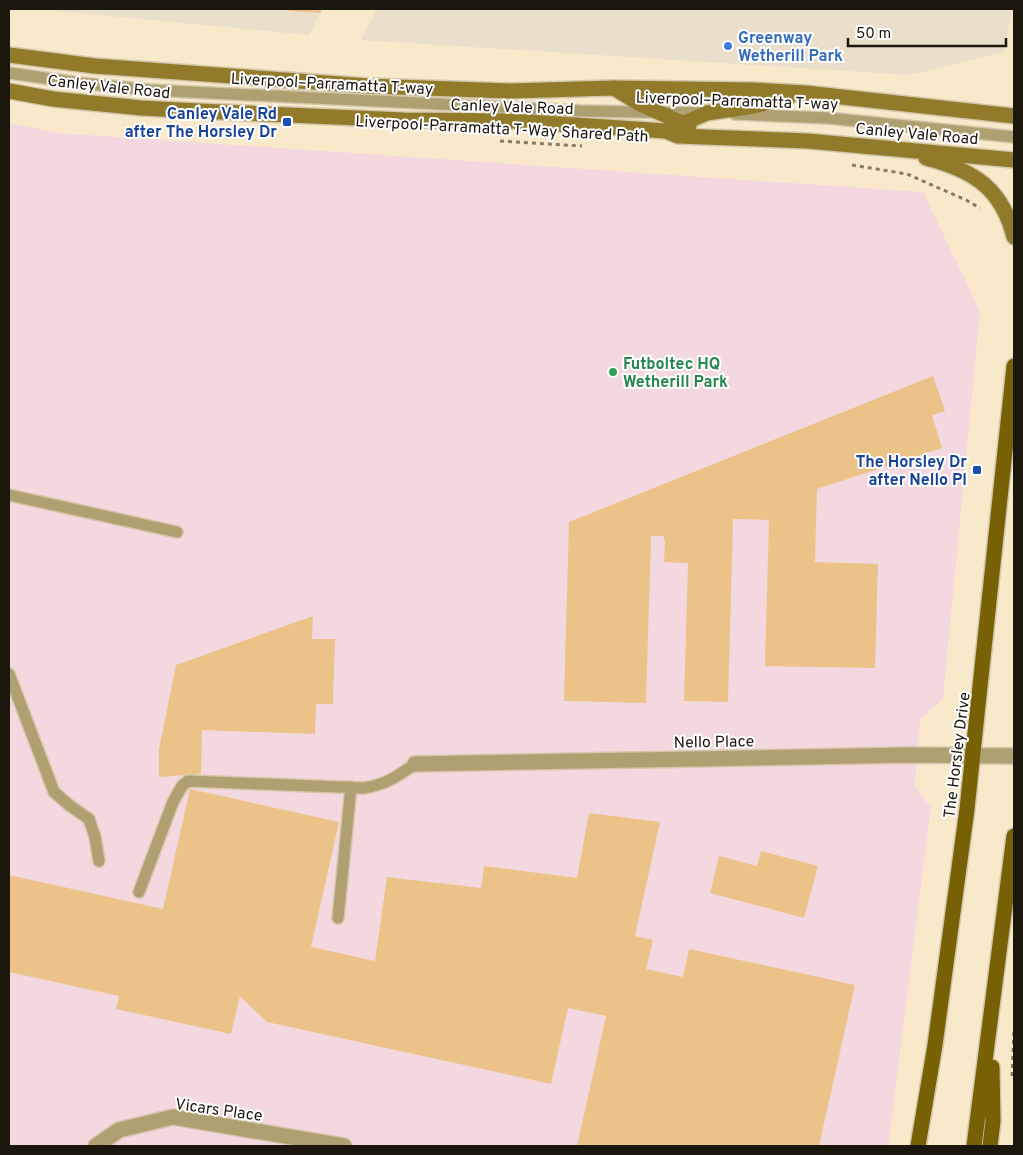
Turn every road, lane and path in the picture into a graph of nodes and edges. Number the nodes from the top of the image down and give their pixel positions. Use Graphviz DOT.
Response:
graph roads {
  1 [pos="9,55"];
  2 [pos="9,73"];
  3 [pos="613,88"];
  4 [pos="9,91"];
  5 [pos="806,93"];
  6 [pos="659,112"];
  7 [pos="707,113"];
  8 [pos="1014,116"];
  9 [pos="684,123"];
  10 [pos="666,131"];
  11 [pos="705,137"];
  12 [pos="1014,137"];
  13 [pos="494,140"];
  14 [pos="583,146"];
  15 [pos="867,146"];
  16 [pos="1014,160"];
  17 [pos="846,164"];
  18 [pos="985,212"];
  19 [pos="1014,237"];
  20 [pos="1014,366"];
  21 [pos="9,495"];
  22 [pos="177,532"];
  23 [pos="9,674"];
  24 [pos="974,755"];
  25 [pos="1014,756"];
  26 [pos="415,764"];
  27 [pos="351,787"];
  28 [pos="1014,836"];
  29 [pos="99,861"];
  30 [pos="139,892"];
  31 [pos="338,918"];
  32 [pos="992,1008"];
  33 [pos="96,1146"];
  34 [pos="344,1146"];
  35 [pos="918,1146"];
  36 [pos="974,1146"];
  37 [pos="990,1146"];
  1 -- 3 [label="street, Canley Vale Road"];
  2 -- 6 [label="lane, Liverpool–Parramatta T-way"];
  3 -- 5 [label="street, Canley Vale Road"];
  3 -- 6 [label="street"];
  4 -- 10 [label="street, Canley Vale Road"];
  5 -- 7 [label="street"];
  5 -- 8 [label="street, Canley Vale Road"];
  6 -- 7 [label="lane, Liverpool–Parramatta T-way"];
  6 -- 9 [label="street"];
  7 -- 9 [label="street"];
  7 -- 12 [label="lane, Liverpool–Parramatta T-way"];
  9 -- 10 [label="street"];
  9 -- 11 [label="street"];
  10 -- 11 [label="street, Canley Vale Road"];
  11 -- 15 [label="street, Canley Vale Road"];
  13 -- 14 [label="path, Liverpool-Parramatta T-Way Shared Path"];
  15 -- 16 [label="street, Canley Vale Road"];
  15 -- 19 [label="street"];
  17 -- 18 [label="path"];
  20 -- 24 [label="main road, The Horsley Drive"];
  21 -- 22 [label="lane"];
  23 -- 29 [label="lane"];
  24 -- 25 [label="street, Nello Place"];
  24 -- 26 [label="street, Nello Place"];
  24 -- 35 [label="main road, The Horsley Drive"];
  26 -- 27 [label="lane"];
  27 -- 30 [label="lane"];
  27 -- 31 [label="lane"];
  28 -- 32 [label="main road"];
  32 -- 36 [label="main road"];
  32 -- 37 [label="main road"];
  33 -- 34 [label="street, Vicars Place"];
}
